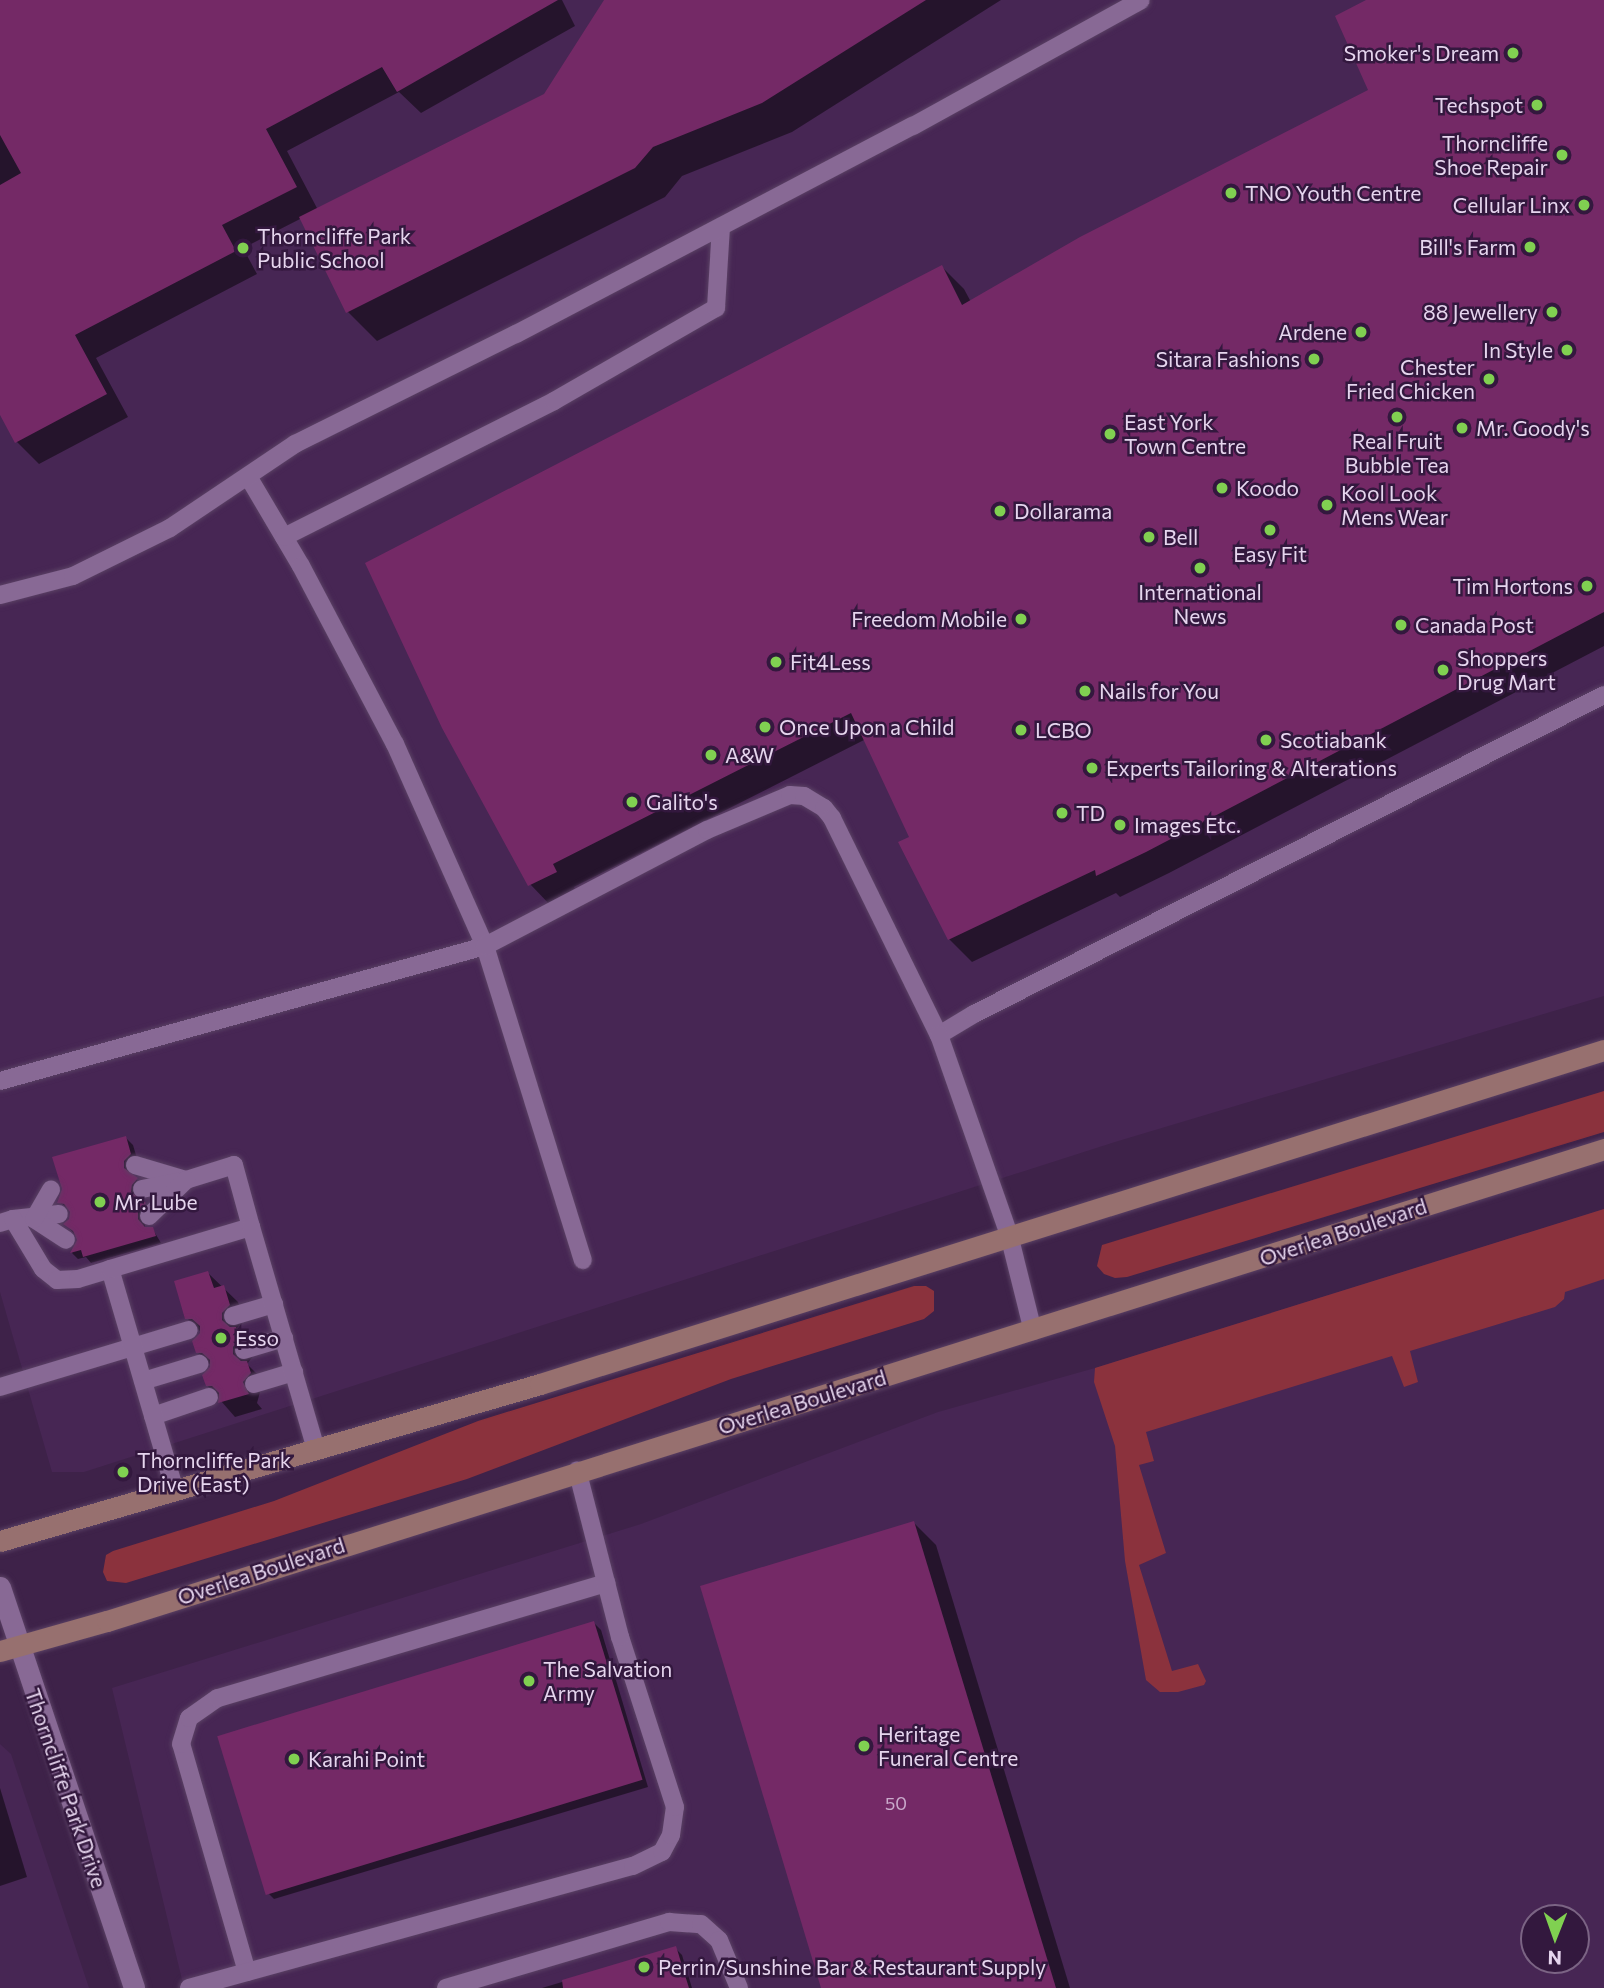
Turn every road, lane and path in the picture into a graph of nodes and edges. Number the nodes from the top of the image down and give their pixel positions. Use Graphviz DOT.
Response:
graph roads {
  1 [pos="1140,0"];
  2 [pos="721,227"];
  3 [pos="249,478"];
  4 [pos="284,537"];
  5 [pos="0,595"];
  6 [pos="1604,695"];
  7 [pos="485,946"];
  8 [pos="939,1035"];
  9 [pos="1604,1050"];
  10 [pos="0,1081"];
  11 [pos="1604,1149"];
  12 [pos="135,1165"];
  13 [pos="186,1180"];
  14 [pos="142,1189"];
  15 [pos="51,1190"];
  16 [pos="59,1214"];
  17 [pos="149,1216"];
  18 [pos="34,1219"];
  19 [pos="7,1221"];
  20 [pos="251,1227"];
  21 [pos="1009,1235"];
  22 [pos="66,1240"];
  23 [pos="583,1260"];
  24 [pos="110,1269"];
  25 [pos="274,1304"];
  26 [pos="233,1316"];
  27 [pos="189,1330"];
  28 [pos="1032,1331"];
  29 [pos="284,1338"];
  30 [pos="134,1349"];
  31 [pos="244,1350"];
  32 [pos="199,1364"];
  33 [pos="294,1372"];
  34 [pos="143,1381"];
  35 [pos="254,1384"];
  36 [pos="0,1387"];
  37 [pos="209,1398"];
  38 [pos="153,1416"];
  39 [pos="316,1449"];
  40 [pos="577,1470"];
  41 [pos="175,1491"];
  42 [pos="0,1541"];
  43 [pos="606,1583"];
  44 [pos="0,1587"];
  45 [pos="10,1648"];
  46 [pos="247,1972"];
  47 [pos="134,1988"];
  48 [pos="189,1988"];
  49 [pos="446,1988"];
  50 [pos="739,1988"];
  1 -- 2 [label="lane"];
  2 -- 3 [label="lane"];
  2 -- 4 [label="lane"];
  3 -- 4 [label="lane"];
  3 -- 5 [label="lane"];
  4 -- 7 [label="lane"];
  6 -- 8 [label="lane"];
  7 -- 8 [label="lane"];
  7 -- 10 [label="lane"];
  7 -- 23 [label="lane"];
  8 -- 21 [label="lane"];
  9 -- 21 [label="main road"];
  11 -- 28 [label="main road, Overlea Boulevard"];
  12 -- 13 [label="lane"];
  13 -- 14 [label="lane"];
  13 -- 17 [label="lane"];
  13 -- 20 [label="lane"];
  15 -- 18 [label="lane"];
  16 -- 18 [label="lane"];
  18 -- 19 [label="lane"];
  18 -- 22 [label="lane"];
  19 -- 24 [label="lane"];
  20 -- 24 [label="lane"];
  20 -- 25 [label="lane"];
  21 -- 28 [label="lane"];
  21 -- 39 [label="main road"];
  24 -- 30 [label="lane"];
  25 -- 26 [label="lane"];
  25 -- 29 [label="lane"];
  27 -- 30 [label="lane"];
  28 -- 40 [label="main road, Overlea Boulevard"];
  29 -- 31 [label="lane"];
  29 -- 33 [label="lane"];
  30 -- 34 [label="lane"];
  30 -- 36 [label="lane"];
  32 -- 34 [label="lane"];
  33 -- 35 [label="lane"];
  33 -- 39 [label="lane"];
  34 -- 38 [label="lane"];
  37 -- 38 [label="lane"];
  38 -- 41 [label="lane"];
  39 -- 41 [label="main road"];
  40 -- 43 [label="lane"];
  40 -- 45 [label="main road, Overlea Boulevard"];
  41 -- 42 [label="main road"];
  43 -- 46 [label="lane"];
  43 -- 46 [label="lane"];
  44 -- 45 [label="street, Thorncliffe Park Drive"];
  45 -- 47 [label="street, Thorncliffe Park Drive"];
  46 -- 48 [label="lane"];
  49 -- 50 [label="lane"];
}
